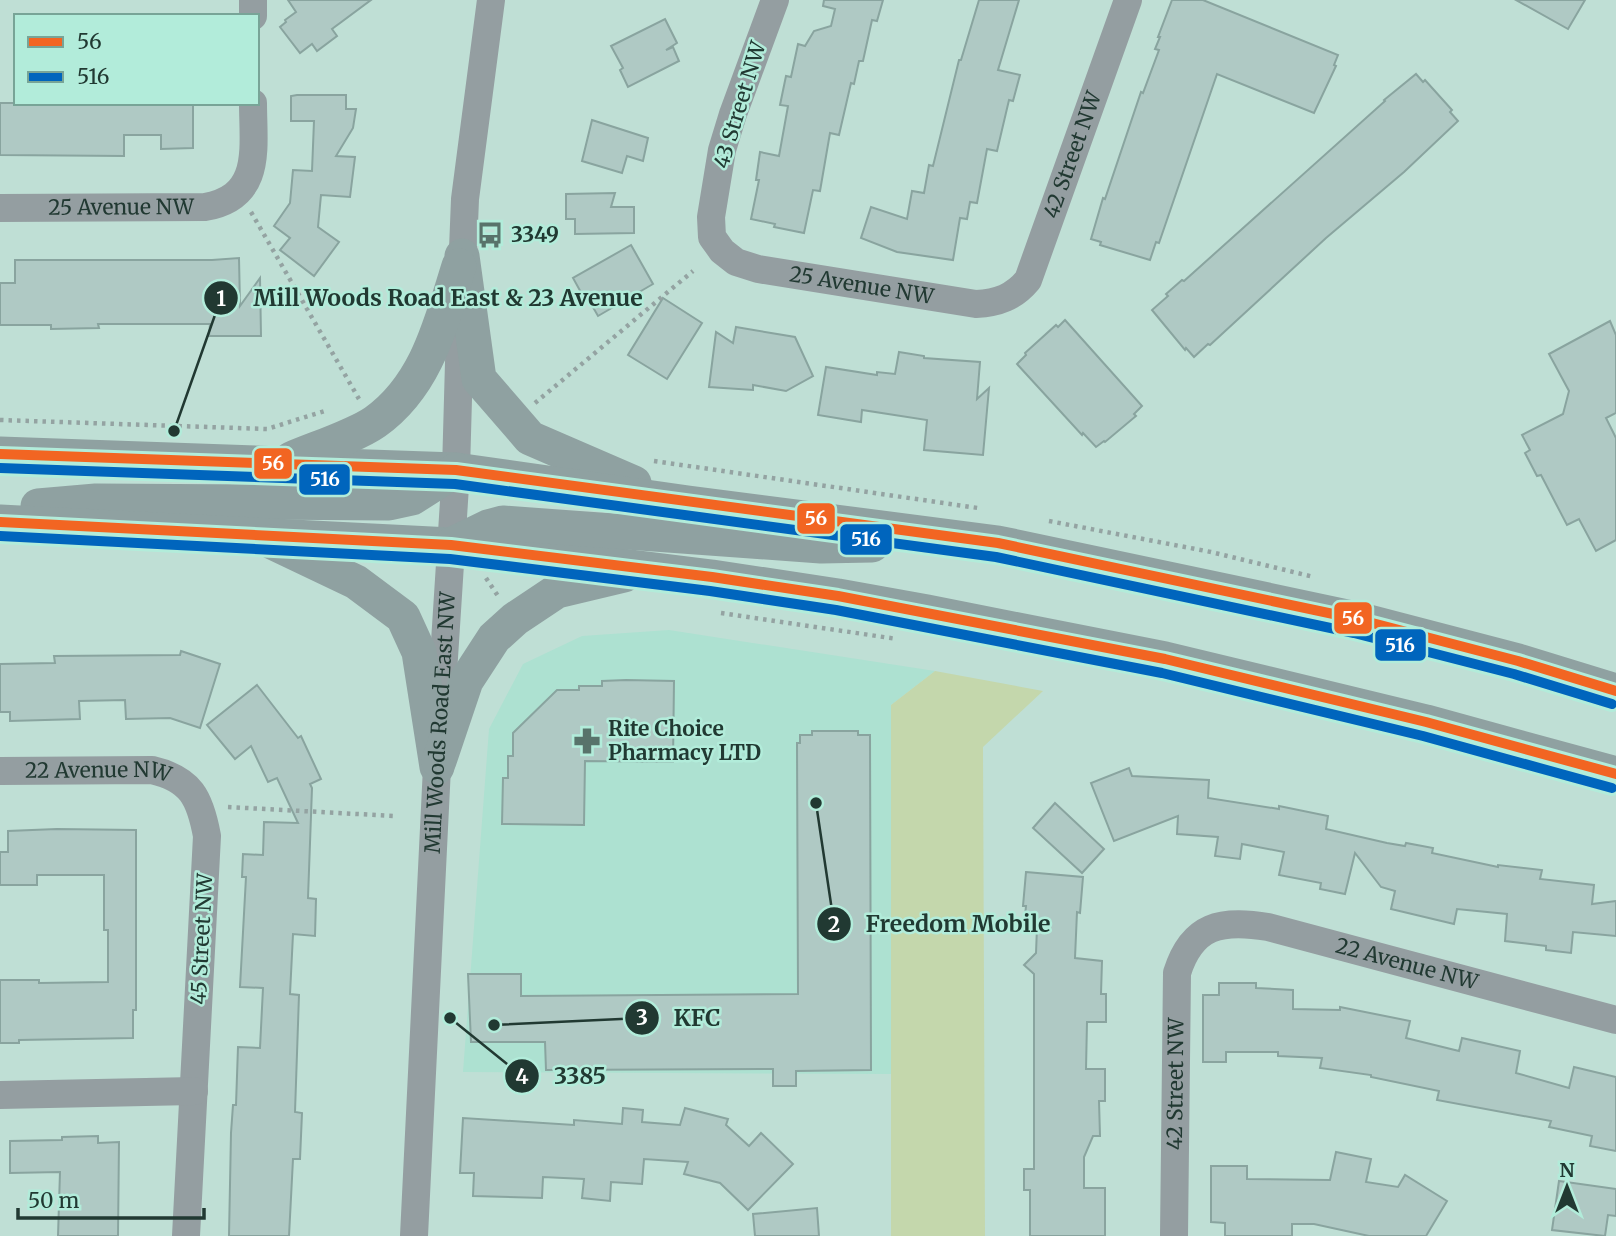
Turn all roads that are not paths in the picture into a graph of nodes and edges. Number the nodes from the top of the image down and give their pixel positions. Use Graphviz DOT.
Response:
graph roads {
  1 [pos="491,0"];
  2 [pos="775,0"];
  3 [pos="1128,0"];
  4 [pos="253,105"];
  5 [pos="0,208"];
  6 [pos="722,251"];
  7 [pos="462,256"];
  8 [pos="1004,299"];
  9 [pos="0,454"];
  10 [pos="255,463"];
  11 [pos="456,470"];
  12 [pos="688,503"];
  13 [pos="0,509"];
  14 [pos="0,522"];
  15 [pos="257,535"];
  16 [pos="998,543"];
  17 [pos="451,545"];
  18 [pos="649,569"];
  19 [pos="1616,691"];
  20 [pos="437,767"];
  21 [pos="0,771"];
  22 [pos="1616,774"];
  23 [pos="191,790"];
  24 [pos="1197,936"];
  25 [pos="1616,1020"];
  26 [pos="194,1091"];
  27 [pos="0,1095"];
  28 [pos="186,1236"];
  29 [pos="414,1236"];
  30 [pos="1174,1236"];
  1 -- 7 [label="street, Mill Woods Road East NW"];
  2 -- 6 [label="street, 43 Street NW"];
  3 -- 8 [label="street, 42 Street NW"];
  4 -- 5 [label="street, 25 Avenue NW"];
  6 -- 8 [label="street, 25 Avenue NW"];
  7 -- 10 [label="main road"];
  7 -- 11 [label="street, Mill Woods Road East NW"];
  7 -- 12 [label="main road"];
  9 -- 10 [label="main road"];
  10 -- 11 [label="main road"];
  11 -- 12 [label="main road"];
  11 -- 13 [label="main road"];
  11 -- 17 [label="street, Mill Woods Road East NW"];
  12 -- 16 [label="main road"];
  14 -- 15 [label="main road"];
  15 -- 17 [label="main road"];
  15 -- 20 [label="main road"];
  16 -- 17 [label="main road"];
  16 -- 19 [label="main road"];
  17 -- 18 [label="main road"];
  17 -- 20 [label="street, Mill Woods Road East NW"];
  18 -- 20 [label="main road"];
  18 -- 22 [label="main road"];
  20 -- 29 [label="street, Mill Woods Road East NW"];
  21 -- 23 [label="street, 22 Avenue NW"];
  23 -- 26 [label="street, 45 Street NW"];
  24 -- 25 [label="street, 22 Avenue NW"];
  24 -- 30 [label="street, 42 Street NW"];
  26 -- 27 [label="street"];
  26 -- 28 [label="street, 45 Street NW"];
}
